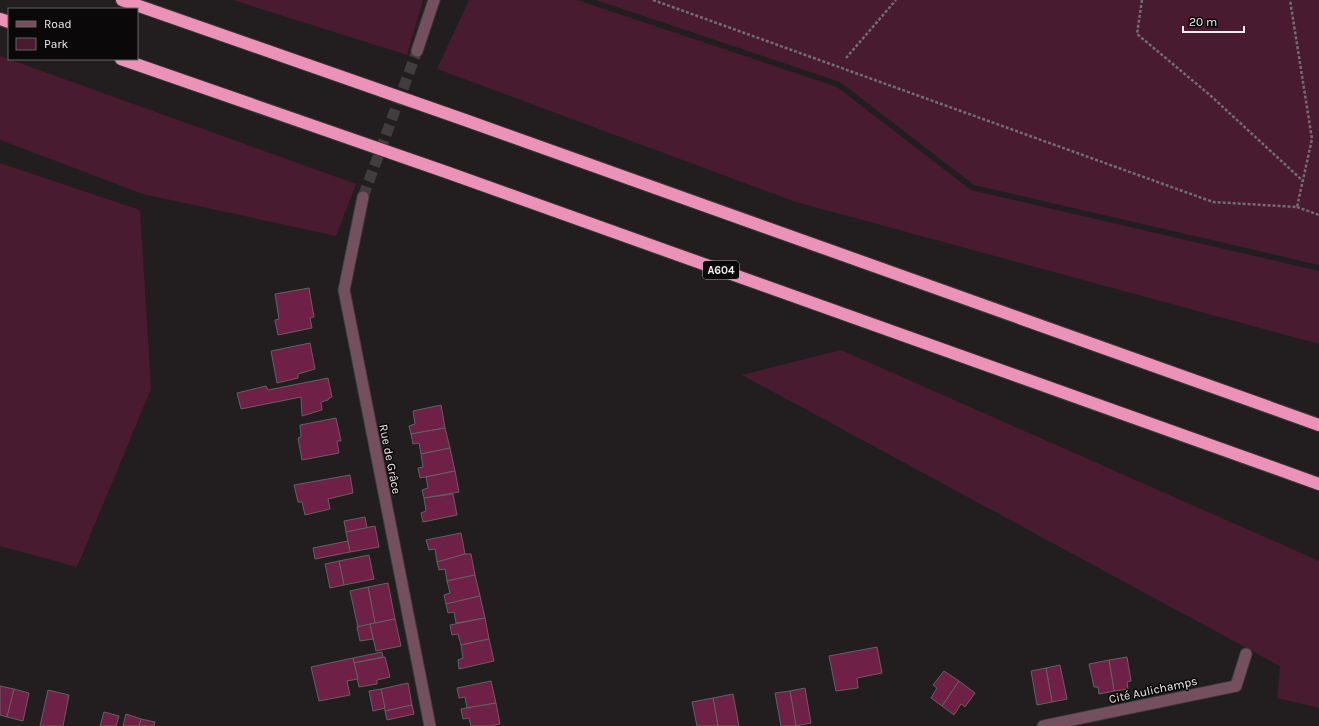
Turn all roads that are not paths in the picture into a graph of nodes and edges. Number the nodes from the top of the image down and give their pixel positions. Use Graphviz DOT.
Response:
graph roads {
  1 [pos="122,0"];
  2 [pos="434,0"];
  3 [pos="417,51"];
  4 [pos="124,60"];
  5 [pos="363,198"];
  6 [pos="1319,426"];
  7 [pos="1319,484"];
  8 [pos="1246,654"];
  9 [pos="430,726"];
  10 [pos="1043,726"];
  1 -- 6 [label="highway"];
  2 -- 3 [label="street"];
  4 -- 7 [label="highway, A604"];
  5 -- 9 [label="street, Rue de Grâce"];
  8 -- 10 [label="street, Cité Aulichamps"];
}
